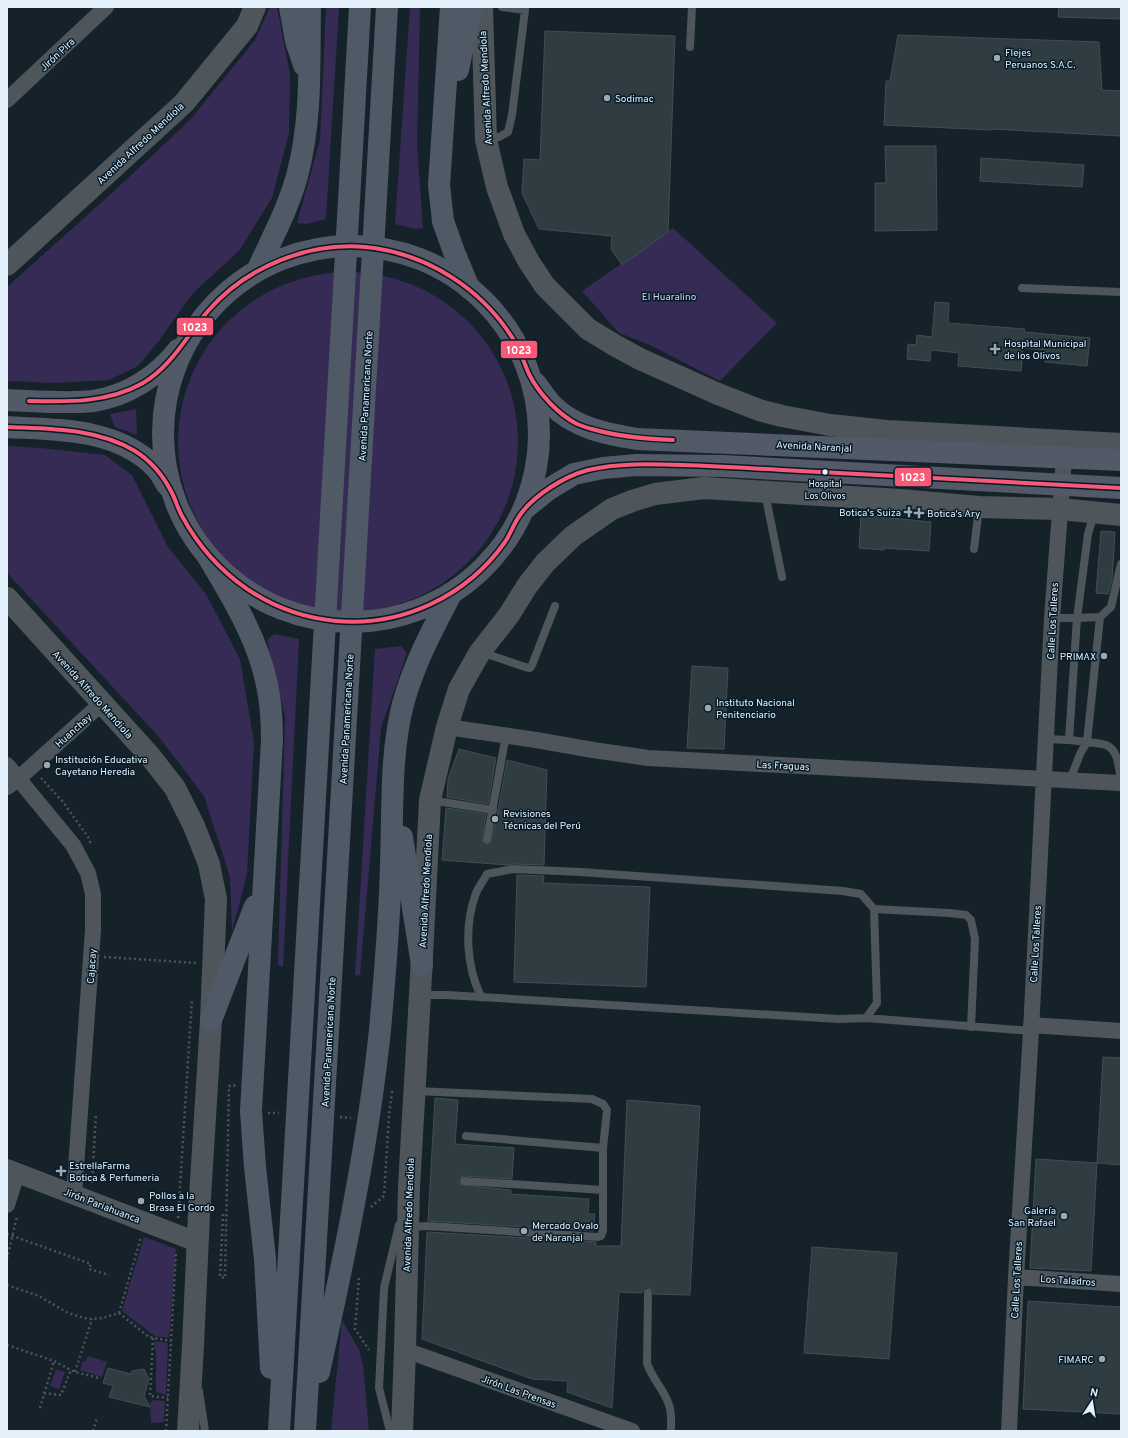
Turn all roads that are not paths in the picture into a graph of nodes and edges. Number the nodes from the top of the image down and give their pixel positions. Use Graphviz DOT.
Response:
graph roads {
  1 [pos="106,7"];
  2 [pos="255,7"];
  3 [pos="290,7"];
  4 [pos="310,7"];
  5 [pos="360,7"];
  6 [pos="387,7"];
  7 [pos="451,7"];
  8 [pos="471,7"];
  9 [pos="482,7"];
  10 [pos="502,7"];
  11 [pos="692,7"];
  12 [pos="690,47"];
  13 [pos="310,83"];
  14 [pos="7,100"];
  15 [pos="444,120"];
  16 [pos="486,140"];
  17 [pos="7,265"];
  18 [pos="257,271"];
  19 [pos="469,288"];
  20 [pos="1022,288"];
  21 [pos="1121,292"];
  22 [pos="190,335"];
  23 [pos="530,375"];
  24 [pos="718,394"];
  25 [pos="7,400"];
  26 [pos="7,427"];
  27 [pos="944,443"];
  28 [pos="1121,444"];
  29 [pos="1064,458"];
  30 [pos="1121,460"];
  31 [pos="1062,485"];
  32 [pos="1121,488"];
  33 [pos="171,491"];
  34 [pos="765,492"];
  35 [pos="979,507"];
  36 [pos="1060,509"];
  37 [pos="523,510"];
  38 [pos="1094,512"];
  39 [pos="1121,515"];
  40 [pos="974,549"];
  41 [pos="207,555"];
  42 [pos="1121,564"];
  43 [pos="782,577"];
  44 [pos="451,594"];
  45 [pos="7,598"];
  46 [pos="555,606"];
  47 [pos="1100,617"];
  48 [pos="1052,618"];
  49 [pos="1077,618"];
  50 [pos="480,652"];
  51 [pos="101,704"];
  52 [pos="447,727"];
  53 [pos="506,735"];
  54 [pos="1046,739"];
  55 [pos="1069,740"];
  56 [pos="1087,742"];
  57 [pos="7,765"];
  58 [pos="1043,778"];
  59 [pos="1070,780"];
  60 [pos="13,782"];
  61 [pos="1121,782"];
  62 [pos="394,785"];
  63 [pos="430,800"];
  64 [pos="492,810"];
  65 [pos="487,839"];
  66 [pos="263,884"];
  67 [pos="874,909"];
  68 [pos="422,965"];
  69 [pos="420,995"];
  70 [pos="481,997"];
  71 [pos="866,1018"];
  72 [pos="211,1020"];
  73 [pos="971,1027"];
  74 [pos="1031,1028"];
  75 [pos="1121,1031"];
  76 [pos="415,1091"];
  77 [pos="466,1136"];
  78 [pos="603,1148"];
  79 [pos="12,1171"];
  80 [pos="464,1181"];
  81 [pos="408,1187"];
  82 [pos="603,1190"];
  83 [pos="74,1195"];
  84 [pos="12,1210"];
  85 [pos="407,1227"];
  86 [pos="197,1242"];
  87 [pos="1016,1277"];
  88 [pos="1121,1284"];
  89 [pos="648,1293"];
  90 [pos="193,1346"];
  91 [pos="405,1350"];
  92 [pos="279,1425"];
  93 [pos="188,1431"];
  94 [pos="205,1431"];
  95 [pos="306,1431"];
  96 [pos="390,1431"];
  97 [pos="402,1431"];
  98 [pos="632,1431"];
  99 [pos="671,1431"];
  100 [pos="1009,1431"];
  1 -- 14 [label="street, Jirón Pira"];
  2 -- 17 [label="main road, Avenida Alfredo Mendiola"];
  3 -- 13 [label="highway"];
  4 -- 13 [label="highway"];
  5 -- 92 [label="highway"];
  6 -- 95 [label="highway, Avenida Panamericana Norte"];
  7 -- 15 [label="highway"];
  8 -- 15 [label="highway"];
  9 -- 16 [label="main road, Avenida Alfredo Mendiola"];
  10 -- 16 [label="lane"];
  11 -- 12 [label="lane"];
  13 -- 18 [label="highway"];
  15 -- 19 [label="highway"];
  16 -- 24 [label="main road, Avenida Alfredo Mendiola"];
  18 -- 19 [label="highway"];
  18 -- 22 [label="highway"];
  19 -- 23 [label="highway"];
  20 -- 21 [label="lane"];
  22 -- 25 [label="highway"];
  22 -- 33 [label="highway"];
  23 -- 27 [label="highway, Avenida Naranjal"];
  23 -- 37 [label="highway"];
  24 -- 27 [label="main road, Avenida Naranjal"];
  26 -- 33 [label="highway"];
  27 -- 28 [label="main road, Avenida Naranjal"];
  27 -- 29 [label="highway, Avenida Naranjal"];
  29 -- 30 [label="highway, Avenida Naranjal"];
  29 -- 31 [label="street, Calle Los Talleres"];
  31 -- 32 [label="highway"];
  31 -- 36 [label="street, Calle Los Talleres"];
  31 -- 37 [label="highway"];
  33 -- 41 [label="highway"];
  34 -- 35 [label="main road"];
  34 -- 43 [label="lane"];
  34 -- 50 [label="main road, Avenida Alfredo Mendiola"];
  35 -- 36 [label="main road"];
  35 -- 40 [label="lane"];
  36 -- 38 [label="main road"];
  36 -- 48 [label="street, Calle Los Talleres"];
  37 -- 44 [label="highway"];
  38 -- 39 [label="main road"];
  38 -- 49 [label="lane"];
  41 -- 44 [label="highway"];
  41 -- 66 [label="highway"];
  42 -- 47 [label="lane"];
  44 -- 62 [label="highway"];
  45 -- 51 [label="main road, Avenida Alfredo Mendiola"];
  46 -- 50 [label="lane"];
  47 -- 49 [label="lane"];
  47 -- 56 [label="lane"];
  48 -- 49 [label="lane"];
  48 -- 54 [label="street, Calle Los Talleres"];
  49 -- 55 [label="lane"];
  50 -- 52 [label="main road, Avenida Alfredo Mendiola"];
  51 -- 60 [label="street, Huanchay"];
  51 -- 72 [label="main road, Avenida Alfredo Mendiola"];
  52 -- 53 [label="street, Las Fraguas"];
  52 -- 63 [label="main road, Avenida Alfredo Mendiola"];
  53 -- 58 [label="street, Las Fraguas"];
  53 -- 64 [label="lane"];
  54 -- 55 [label="lane"];
  54 -- 58 [label="street, Calle Los Talleres"];
  55 -- 56 [label="lane"];
  56 -- 59 [label="lane"];
  56 -- 61 [label="lane"];
  57 -- 60 [label="street, Cajacay"];
  58 -- 59 [label="street, Las Fraguas"];
  58 -- 74 [label="street, Calle Los Talleres"];
  59 -- 61 [label="street, Las Fraguas"];
  60 -- 83 [label="street, Cajacay"];
  62 -- 68 [label="highway"];
  62 -- 95 [label="highway"];
  63 -- 64 [label="lane"];
  63 -- 68 [label="main road, Avenida Alfredo Mendiola"];
  64 -- 65 [label="lane"];
  66 -- 72 [label="highway"];
  66 -- 92 [label="highway"];
  67 -- 70 [label="lane"];
  67 -- 71 [label="lane"];
  67 -- 73 [label="lane"];
  68 -- 69 [label="main road, Avenida Alfredo Mendiola"];
  69 -- 70 [label="lane"];
  69 -- 76 [label="main road, Avenida Alfredo Mendiola"];
  70 -- 71 [label="lane"];
  71 -- 73 [label="lane"];
  72 -- 86 [label="main road, Avenida Alfredo Mendiola"];
  73 -- 74 [label="lane"];
  74 -- 75 [label="street"];
  74 -- 87 [label="street, Calle Los Talleres"];
  76 -- 78 [label="lane"];
  76 -- 81 [label="main road, Avenida Alfredo Mendiola"];
  77 -- 78 [label="lane"];
  78 -- 82 [label="lane"];
  79 -- 83 [label="street, Jirón Pariahuanca"];
  79 -- 84 [label="street"];
  80 -- 82 [label="lane"];
  81 -- 85 [label="main road, Avenida Alfredo Mendiola"];
  81 -- 96 [label="lane"];
  82 -- 85 [label="lane"];
  83 -- 86 [label="street, Jirón Pariahuanca"];
  85 -- 91 [label="main road, Avenida Alfredo Mendiola"];
  86 -- 90 [label="main road, Avenida Alfredo Mendiola"];
  87 -- 88 [label="street, Los Taladros"];
  87 -- 100 [label="street, Calle Los Talleres"];
  89 -- 99 [label="lane"];
  90 -- 93 [label="main road, Avenida Alfredo Mendiola"];
  90 -- 94 [label="lane"];
  91 -- 97 [label="main road, Avenida Alfredo Mendiola"];
  91 -- 98 [label="street, Jirón Las Prensas"];
}
